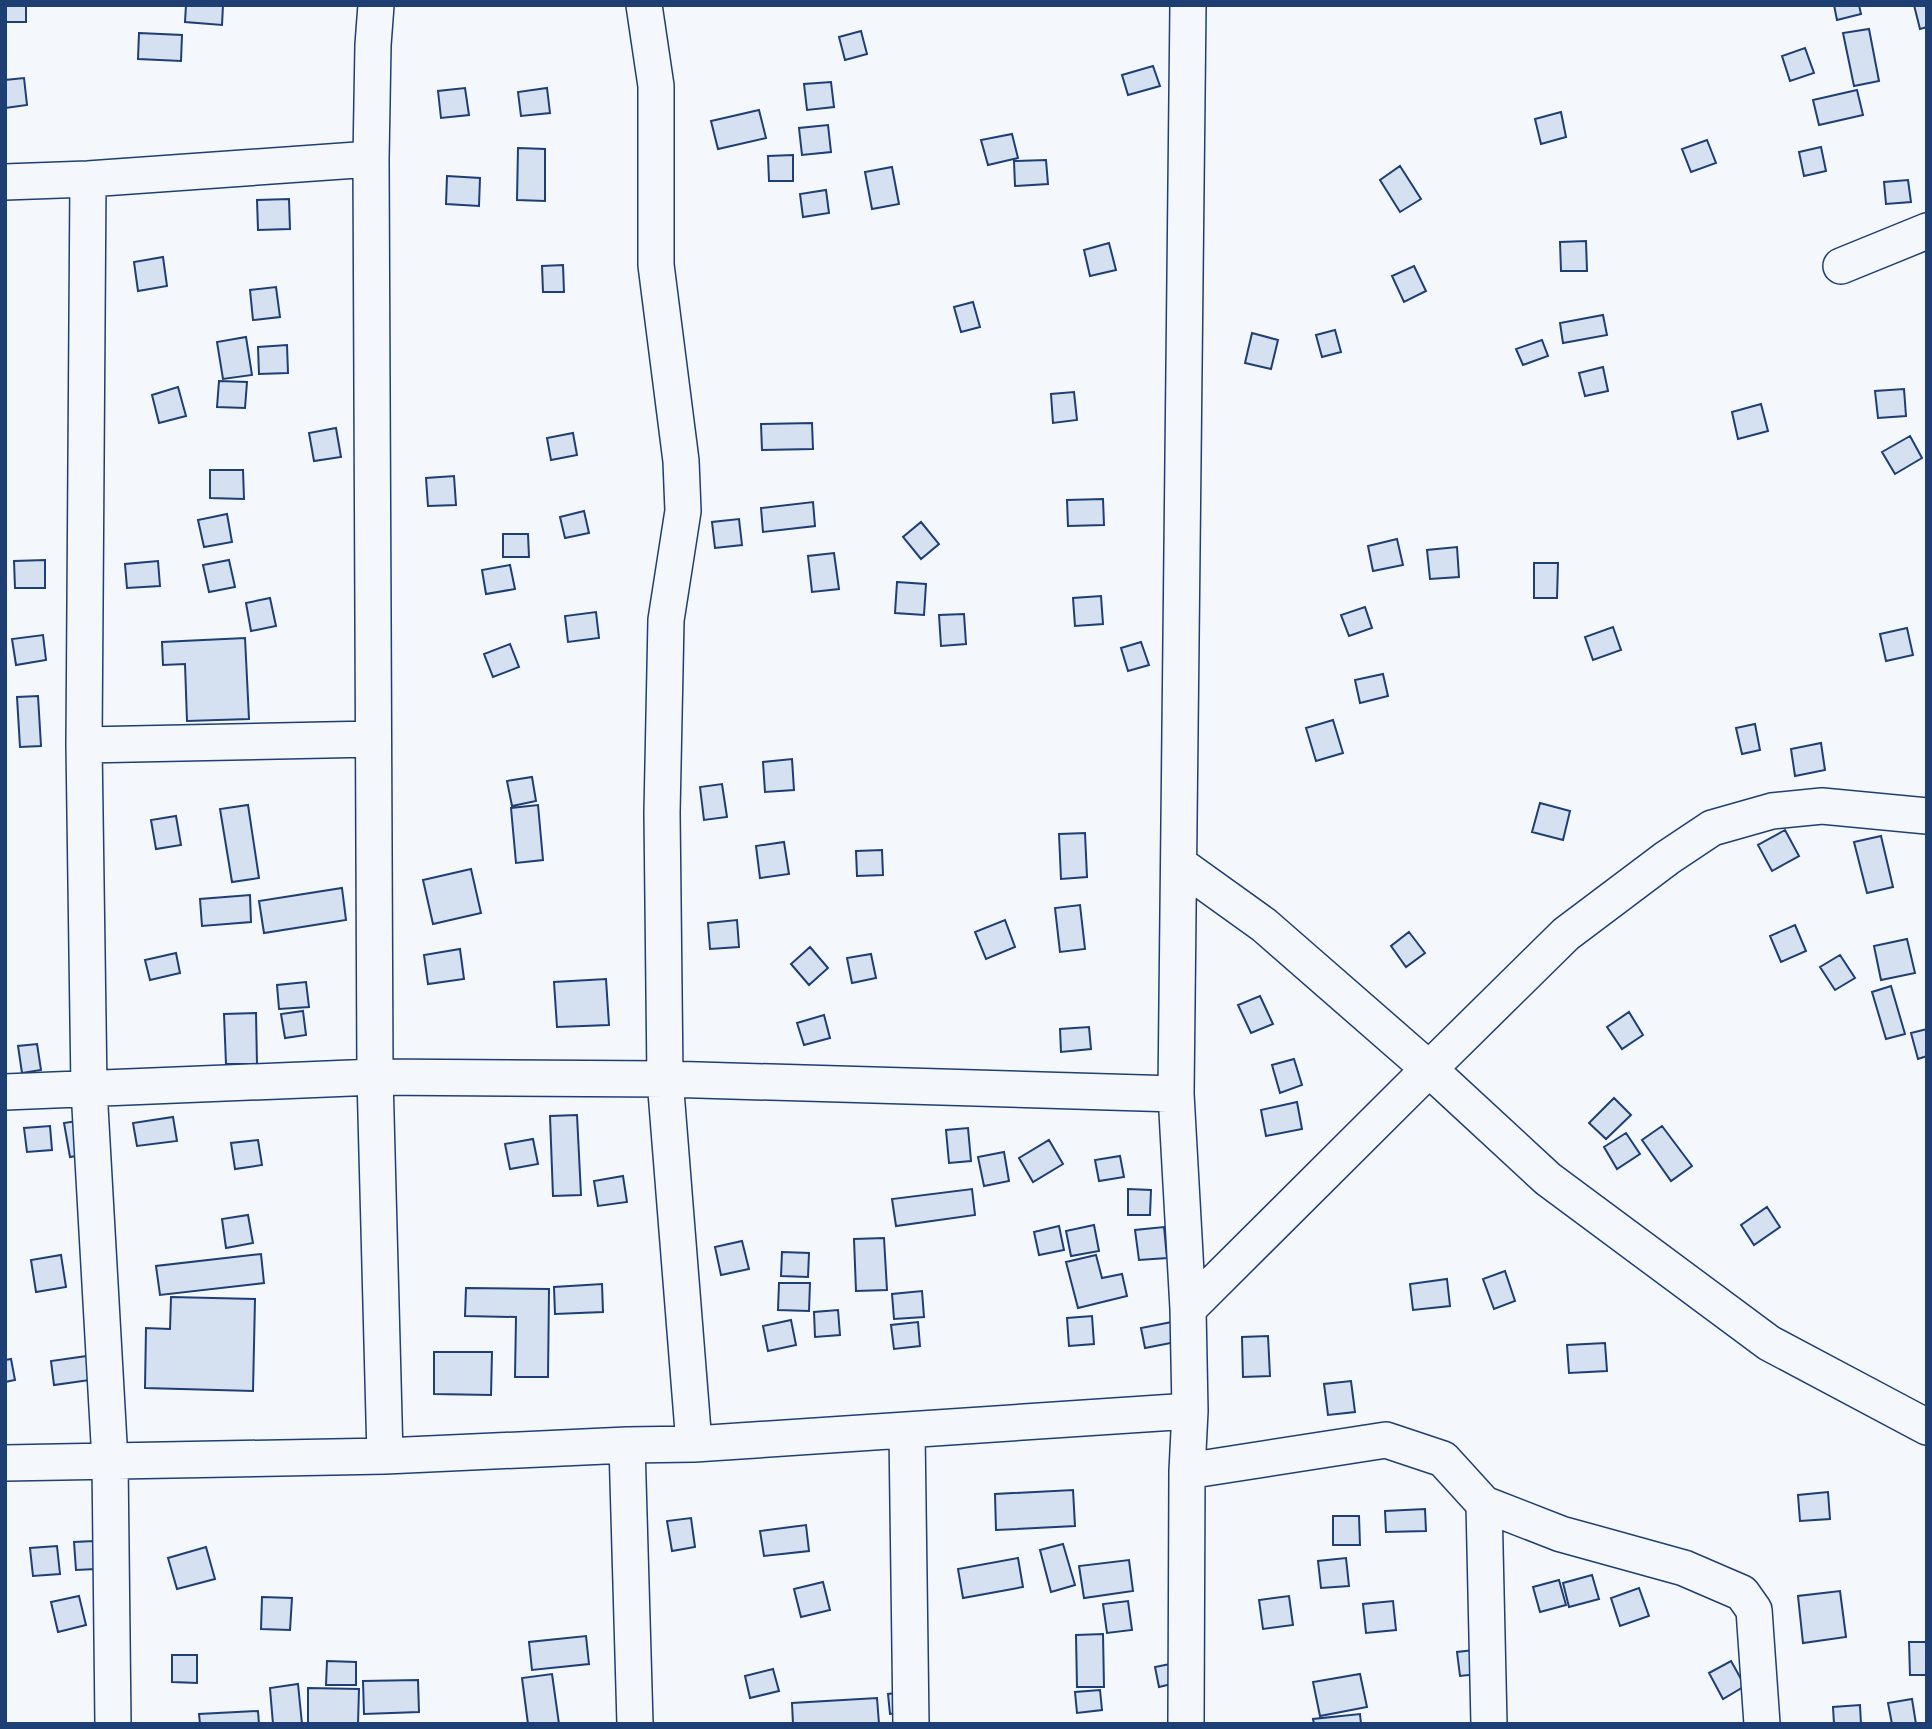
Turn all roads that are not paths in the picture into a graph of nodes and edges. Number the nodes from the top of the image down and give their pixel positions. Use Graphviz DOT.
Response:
graph roads {
  1 [pos="376,5"];
  2 [pos="644,5"];
  3 [pos="1188,5"];
  4 [pos="371,159"];
  5 [pos="88,179"];
  6 [pos="5,182"];
  7 [pos="1927,231"];
  8 [pos="1841,266"];
  9 [pos="373,739"];
  10 [pos="84,745"];
  11 [pos="1927,816"];
  12 [pos="1179,864"];
  13 [pos="1429,1069"];
  14 [pos="375,1077"];
  15 [pos="665,1079"];
  16 [pos="89,1089"];
  17 [pos="5,1092"];
  18 [pos="1176,1094"];
  19 [pos="1188,1309"];
  20 [pos="1189,1411"];
  21 [pos="1927,1427"];
  22 [pos="907,1431"];
  23 [pos="694,1444"];
  24 [pos="627,1445"];
  25 [pos="385,1456"];
  26 [pos="110,1461"];
  27 [pos="5,1463"];
  28 [pos="1187,1471"];
  29 [pos="1484,1504"];
  30 [pos="113,1724"];
  31 [pos="635,1724"];
  32 [pos="911,1724"];
  33 [pos="1186,1724"];
  34 [pos="1489,1724"];
  35 [pos="1762,1724"];
  1 -- 4 [label="street"];
  2 -- 15 [label="street"];
  3 -- 12 [label="street"];
  4 -- 5 [label="street"];
  4 -- 9 [label="street"];
  5 -- 6 [label="street"];
  5 -- 10 [label="street"];
  7 -- 8 [label="street"];
  9 -- 10 [label="street"];
  9 -- 14 [label="street"];
  10 -- 16 [label="street"];
  11 -- 13 [label="street"];
  12 -- 13 [label="street"];
  12 -- 18 [label="street"];
  13 -- 19 [label="street"];
  13 -- 21 [label="street"];
  14 -- 15 [label="street"];
  14 -- 16 [label="street"];
  14 -- 25 [label="street"];
  15 -- 18 [label="street"];
  15 -- 23 [label="street"];
  16 -- 17 [label="street"];
  16 -- 26 [label="street"];
  18 -- 19 [label="street"];
  19 -- 20 [label="street"];
  20 -- 22 [label="street"];
  20 -- 28 [label="street"];
  22 -- 23 [label="street"];
  22 -- 32 [label="street"];
  23 -- 24 [label="street"];
  24 -- 25 [label="street"];
  24 -- 31 [label="street"];
  25 -- 26 [label="street"];
  26 -- 27 [label="street"];
  26 -- 30 [label="street"];
  28 -- 29 [label="street"];
  28 -- 33 [label="street"];
  29 -- 34 [label="street"];
  29 -- 35 [label="street"];
}
